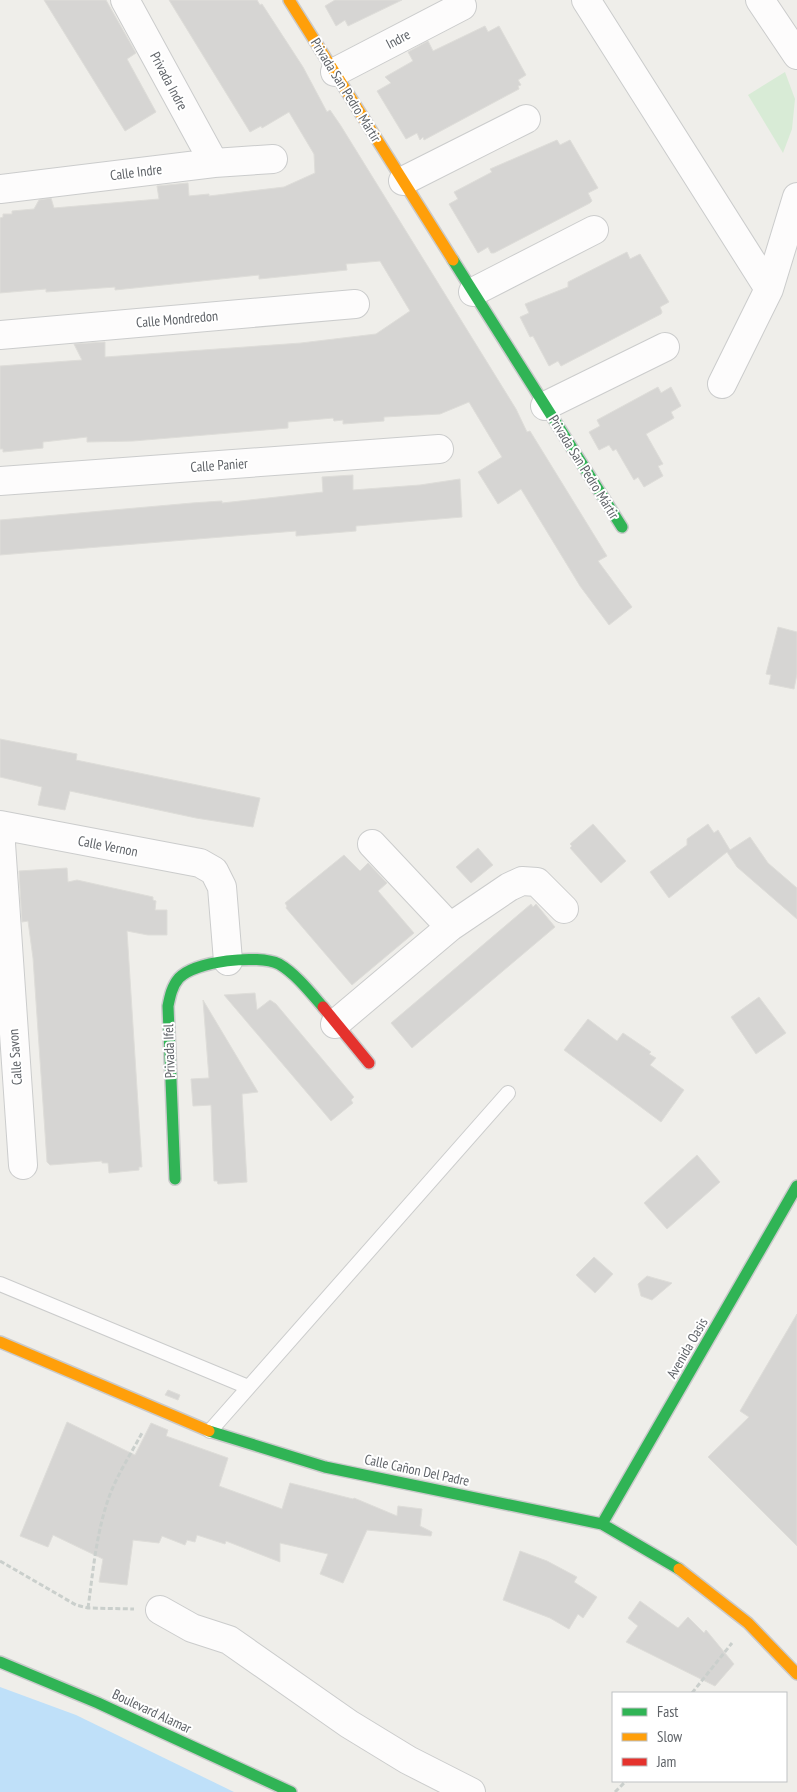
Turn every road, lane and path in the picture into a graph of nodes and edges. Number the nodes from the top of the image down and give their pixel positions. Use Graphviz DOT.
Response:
graph roads {
  1 [pos="125,0"];
  2 [pos="289,0"];
  3 [pos="586,0"];
  4 [pos="760,0"];
  5 [pos="462,6"];
  6 [pos="797,55"];
  7 [pos="334,72"];
  8 [pos="526,119"];
  9 [pos="273,158"];
  10 [pos="214,163"];
  11 [pos="403,181"];
  12 [pos="0,189"];
  13 [pos="797,197"];
  14 [pos="594,230"];
  15 [pos="769,288"];
  16 [pos="473,292"];
  17 [pos="355,304"];
  18 [pos="0,335"];
  19 [pos="665,347"];
  20 [pos="722,384"];
  21 [pos="545,406"];
  22 [pos="439,449"];
  23 [pos="0,481"];
  24 [pos="622,527"];
  25 [pos="0,825"];
  26 [pos="0,829"];
  27 [pos="372,844"];
  28 [pos="564,909"];
  29 [pos="450,928"];
  30 [pos="228,961"];
  31 [pos="336,1024"];
  32 [pos="369,1063"];
  33 [pos="508,1094"];
  34 [pos="23,1165"];
  35 [pos="175,1179"];
  36 [pos="797,1186"];
  37 [pos="0,1284"];
  38 [pos="0,1342"];
  39 [pos="248,1387"];
  40 [pos="156,1409"];
  41 [pos="210,1431"];
  42 [pos="602,1524"];
  43 [pos="0,1561"];
  44 [pos="88,1608"];
  45 [pos="160,1610"];
  46 [pos="748,1624"];
  47 [pos="0,1662"];
  48 [pos="797,1674"];
  49 [pos="693,1692"];
  50 [pos="625,1782"];
  51 [pos="434,1784"];
  52 [pos="291,1792"];
  53 [pos="471,1792"];
  54 [pos="616,1792"];
  1 -- 10 [label="street, Privada Indre"];
  2 -- 7 [label="main road, Privada San Pedro Mártir"];
  3 -- 15 [label="street"];
  4 -- 6 [label="street"];
  5 -- 7 [label="street, Indre"];
  7 -- 11 [label="main road, Privada San Pedro Mártir"];
  8 -- 11 [label="street"];
  9 -- 10 [label="street, Calle Indre"];
  10 -- 12 [label="street, Calle Indre"];
  11 -- 16 [label="main road, Privada San Pedro Mártir"];
  13 -- 15 [label="street"];
  14 -- 16 [label="street"];
  15 -- 20 [label="street"];
  16 -- 21 [label="main road, Privada San Pedro Mártir"];
  17 -- 18 [label="street, Calle Mondredon"];
  19 -- 21 [label="street, Privada San Pedro Mártir"];
  21 -- 24 [label="main road, Privada San Pedro Mártir"];
  22 -- 23 [label="street, Calle Panier"];
  25 -- 30 [label="street, Calle Vernon"];
  26 -- 34 [label="street, Calle Savon"];
  27 -- 29 [label="street"];
  28 -- 29 [label="street"];
  29 -- 31 [label="street"];
  30 -- 31 [label="main road, Privada Ifel"];
  30 -- 35 [label="main road, Privada Ifel"];
  31 -- 32 [label="main road, Privada Ifel"];
  33 -- 39 [label="lane"];
  36 -- 42 [label="main road, Avenida Oasis"];
  37 -- 39 [label="lane"];
  38 -- 40 [label="main road, Calle Cañon Del Padre"];
  39 -- 41 [label="lane"];
  40 -- 41 [label="main road, Calle Cañon Del Padre"];
  40 -- 44 [label="path"];
  41 -- 42 [label="main road, Calle Cañon Del Padre"];
  42 -- 46 [label="main road, Calle Cañon Del Padre"];
  43 -- 44 [label="path"];
  44 -- 45 [label="path"];
  45 -- 51 [label="street"];
  46 -- 48 [label="main road, Calle Cañon Del Padre"];
  46 -- 49 [label="path"];
  47 -- 52 [label="main road, Boulevard Alamar"];
  50 -- 54 [label="path"];
  51 -- 53 [label="street"];
}
